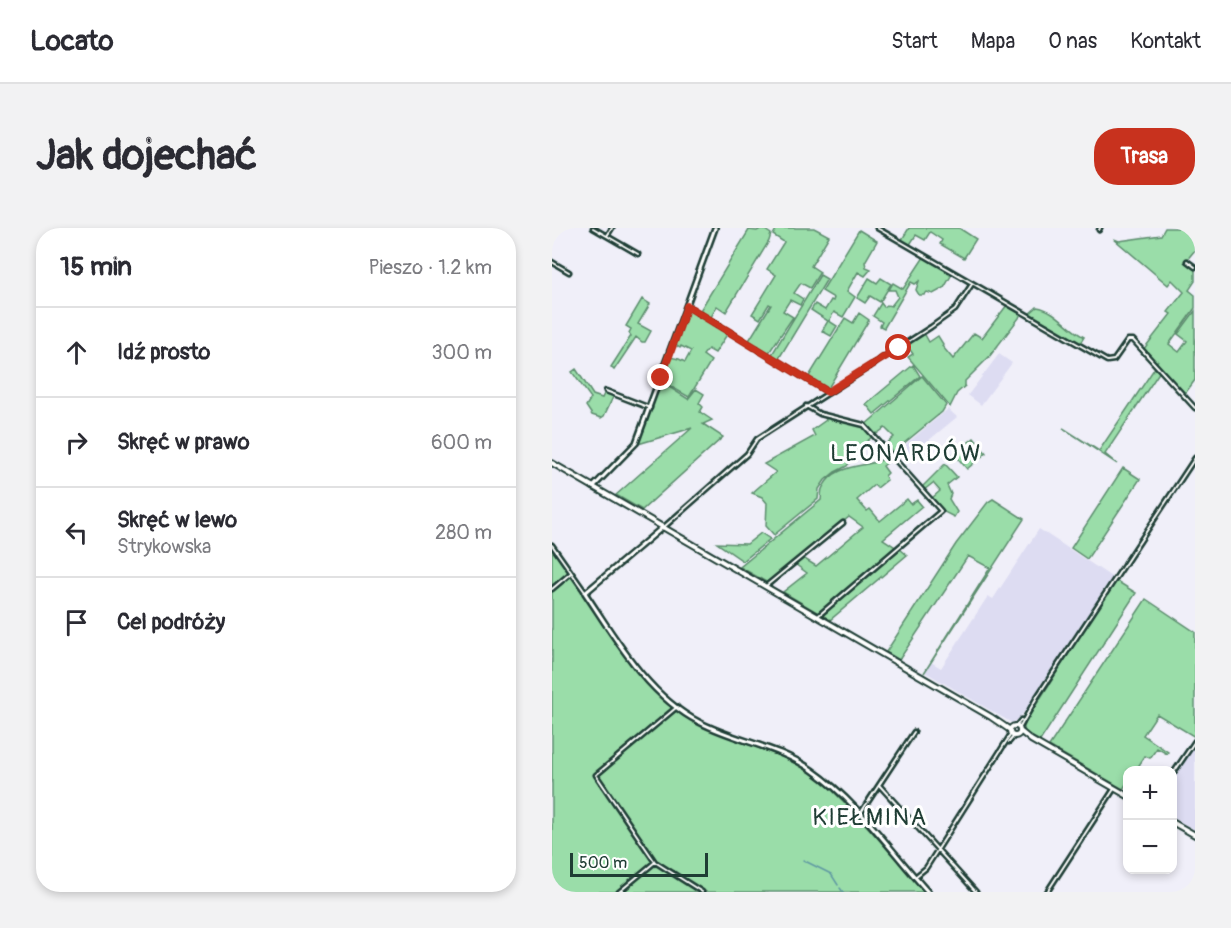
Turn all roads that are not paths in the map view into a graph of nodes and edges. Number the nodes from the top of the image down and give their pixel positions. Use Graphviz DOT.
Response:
graph roads {
  1 [pos="556,228"];
  2 [pos="593,228"];
  3 [pos="612,228"];
  4 [pos="715,228"];
  5 [pos="877,228"];
  6 [pos="552,234"];
  7 [pos="607,236"];
  8 [pos="638,254"];
  9 [pos="1187,261"];
  10 [pos="552,262"];
  11 [pos="1195,267"];
  12 [pos="569,272"];
  13 [pos="972,284"];
  14 [pos="687,306"];
  15 [pos="606,391"];
  16 [pos="828,392"];
  17 [pos="806,406"];
  18 [pos="650,408"];
  19 [pos="1195,408"];
  20 [pos="1195,458"];
  21 [pos="552,463"];
  22 [pos="593,487"];
  23 [pos="843,523"];
  24 [pos="663,527"];
  25 [pos="552,545"];
  26 [pos="571,572"];
  27 [pos="766,586"];
  28 [pos="552,589"];
  29 [pos="585,593"];
  30 [pos="817,616"];
  31 [pos="677,706"];
  32 [pos="1015,731"];
  33 [pos="914,732"];
  34 [pos="1195,741"];
  35 [pos="1177,769"];
  36 [pos="879,785"];
  37 [pos="1114,789"];
  38 [pos="1123,794"];
  39 [pos="860,814"];
  40 [pos="1177,824"];
  41 [pos="1195,835"];
  42 [pos="938,850"];
  43 [pos="655,862"];
  44 [pos="915,877"];
  45 [pos="619,892"];
  46 [pos="702,892"];
  47 [pos="928,892"];
  48 [pos="976,892"];
  49 [pos="1047,892"];
  1 -- 6 [label="street"];
  2 -- 7 [label="street"];
  3 -- 7 [label="street"];
  4 -- 14 [label="street"];
  5 -- 13 [label="street"];
  7 -- 8 [label="street"];
  9 -- 11 [label="street"];
  10 -- 12 [label="street"];
  13 -- 16 [label="street"];
  13 -- 19 [label="street"];
  14 -- 16 [label="street"];
  14 -- 18 [label="street"];
  15 -- 18 [label="street"];
  16 -- 17 [label="street"];
  17 -- 24 [label="street"];
  17 -- 30 [label="street"];
  18 -- 22 [label="street"];
  20 -- 32 [label="street"];
  21 -- 22 [label="main road"];
  22 -- 24 [label="main road"];
  23 -- 27 [label="street"];
  24 -- 27 [label="main road"];
  24 -- 29 [label="street"];
  25 -- 26 [label="street"];
  26 -- 28 [label="street"];
  26 -- 29 [label="street"];
  27 -- 30 [label="main road"];
  29 -- 31 [label="street"];
  30 -- 32 [label="main road"];
  31 -- 39 [label="street"];
  31 -- 43 [label="street"];
  32 -- 37 [label="main road"];
  32 -- 42 [label="street"];
  33 -- 36 [label="street"];
  34 -- 35 [label="street"];
  36 -- 39 [label="street"];
  36 -- 42 [label="street"];
  37 -- 38 [label="main road"];
  37 -- 49 [label="street"];
  39 -- 44 [label="street"];
  40 -- 41 [label="main road"];
  42 -- 44 [label="street"];
  42 -- 48 [label="street"];
  43 -- 45 [label="street"];
  43 -- 46 [label="street"];
  44 -- 47 [label="street"];
}
